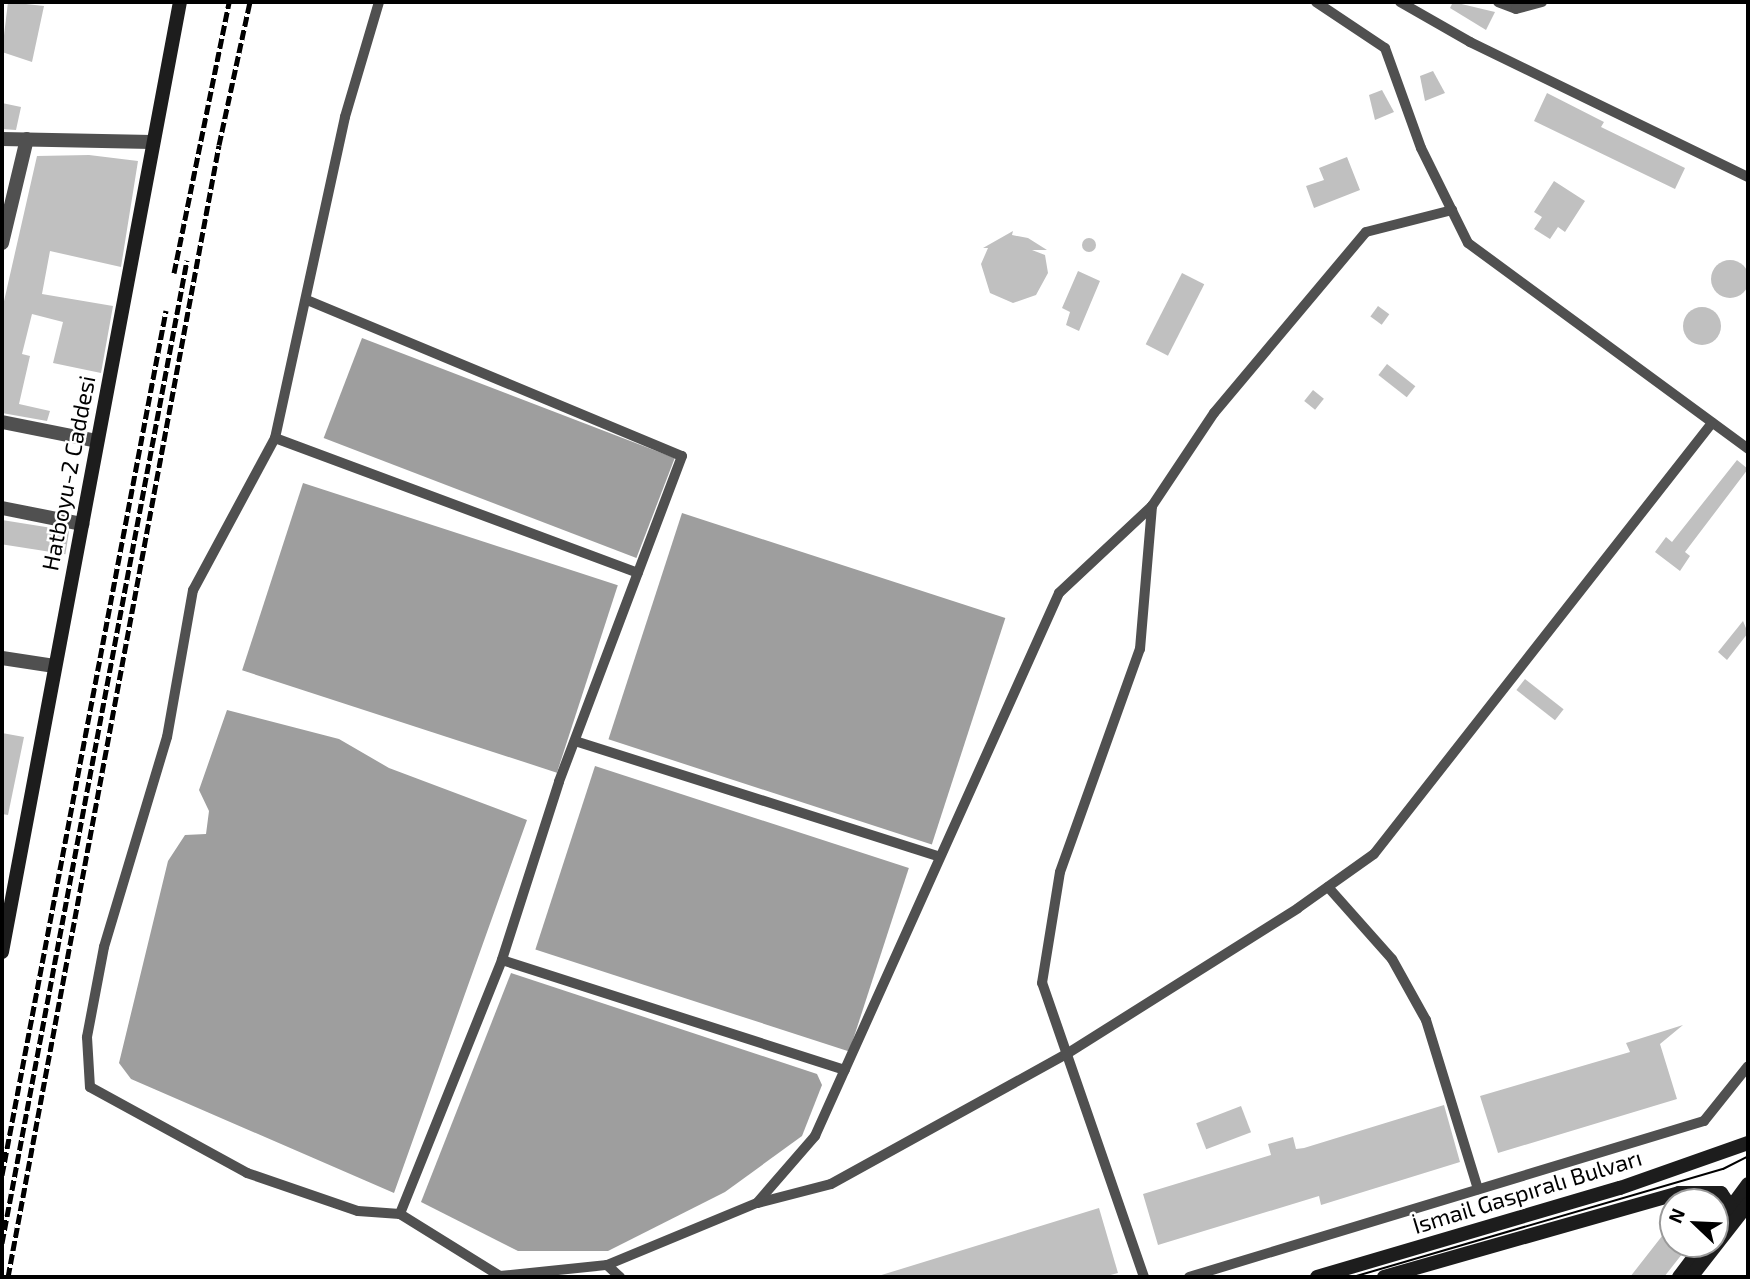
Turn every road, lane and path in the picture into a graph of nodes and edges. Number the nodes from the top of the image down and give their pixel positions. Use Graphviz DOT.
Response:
graph roads {
  1 [pos="180,2"];
  2 [pos="379,2"];
  3 [pos="1316,2"];
  4 [pos="1400,2"];
  5 [pos="1499,2"];
  6 [pos="1542,2"];
  7 [pos="2,139"];
  8 [pos="27,139"];
  9 [pos="152,142"];
  10 [pos="1748,177"];
  11 [pos="1452,211"];
  12 [pos="2,239"];
  13 [pos="307,300"];
  14 [pos="2,422"];
  15 [pos="1712,423"];
  16 [pos="275,438"];
  17 [pos="97,441"];
  18 [pos="1748,449"];
  19 [pos="1152,506"];
  20 [pos="2,508"];
  21 [pos="82,524"];
  22 [pos="638,573"];
  23 [pos="2,658"];
  24 [pos="54,666"];
  25 [pos="575,741"];
  26 [pos="938,856"];
  27 [pos="1328,887"];
  28 [pos="6,913"];
  29 [pos="2,952"];
  30 [pos="502,960"];
  31 [pos="1065,1055"];
  32 [pos="1748,1066"];
  33 [pos="845,1070"];
  34 [pos="1748,1143"];
  35 [pos="1748,1184"];
  36 [pos="1478,1189"];
  37 [pos="757,1203"];
  38 [pos="1748,1204"];
  39 [pos="1731,1208"];
  40 [pos="1729,1210"];
  41 [pos="400,1214"];
  42 [pos="1693,1258"];
  43 [pos="607,1265"];
  44 [pos="499,1277"];
  45 [pos="620,1277"];
  46 [pos="1144,1277"];
  47 [pos="1189,1277"];
  48 [pos="1317,1277"];
  49 [pos="1384,1277"];
  50 [pos="1679,1277"];
  51 [pos="1691,1277"];
  1 -- 9 [label="main road, Hatboyu-2 Caddesi"];
  2 -- 13 [label="lane"];
  3 -- 11 [label="lane"];
  4 -- 10 [label="lane"];
  5 -- 6 [label="lane"];
  7 -- 8 [label="street"];
  8 -- 9 [label="street"];
  8 -- 12 [label="street"];
  9 -- 17 [label="main road, Hatboyu-2 Caddesi"];
  11 -- 15 [label="lane"];
  11 -- 19 [label="lane"];
  13 -- 16 [label="lane"];
  13 -- 22 [label="lane"];
  14 -- 17 [label="street"];
  15 -- 18 [label="lane"];
  15 -- 27 [label="lane"];
  16 -- 22 [label="lane"];
  16 -- 41 [label="lane"];
  17 -- 21 [label="main road, Hatboyu-2 Caddesi"];
  19 -- 26 [label="lane"];
  19 -- 31 [label="lane"];
  20 -- 21 [label="street"];
  21 -- 24 [label="main road, Hatboyu-2 Caddesi"];
  22 -- 25 [label="lane"];
  23 -- 24 [label="street"];
  24 -- 28 [label="main road, Hatboyu-2 Caddesi"];
  25 -- 26 [label="lane"];
  25 -- 30 [label="lane"];
  26 -- 33 [label="lane"];
  27 -- 31 [label="lane"];
  27 -- 36 [label="lane"];
  28 -- 29 [label="main road, Hatboyu-2 Caddesi"];
  30 -- 33 [label="lane"];
  30 -- 41 [label="lane"];
  31 -- 37 [label="lane"];
  31 -- 46 [label="lane"];
  32 -- 36 [label="lane"];
  33 -- 37 [label="lane"];
  34 -- 48 [label="main road, İsmail Gaspıralı Bulvarı"];
  35 -- 39 [label="main road"];
  36 -- 47 [label="lane"];
  37 -- 43 [label="lane"];
  38 -- 51 [label="main road"];
  39 -- 40 [label="main road"];
  39 -- 49 [label="main road"];
  41 -- 44 [label="lane"];
  42 -- 50 [label="main road"];
  43 -- 44 [label="lane"];
  43 -- 45 [label="lane"];
}
